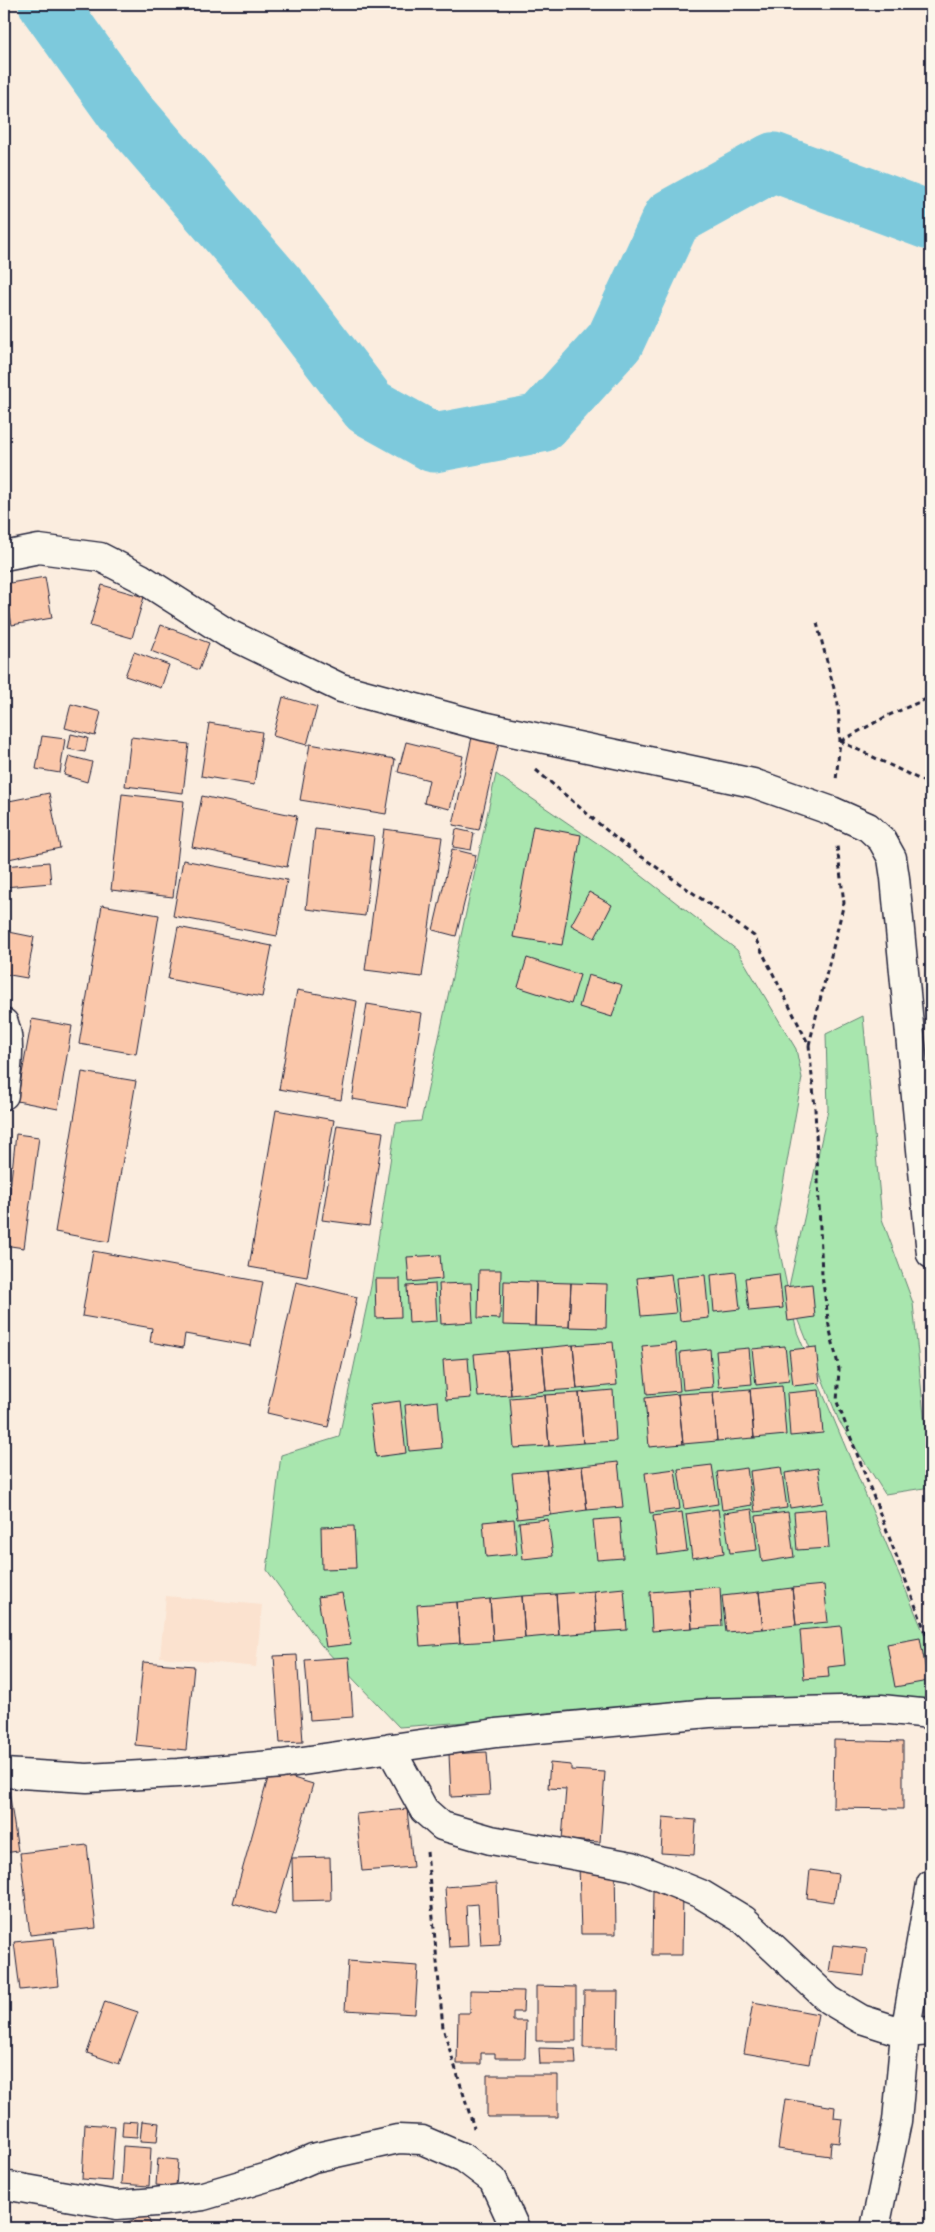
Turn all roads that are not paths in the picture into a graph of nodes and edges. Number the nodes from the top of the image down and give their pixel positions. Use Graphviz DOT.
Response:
graph roads {
  1 [pos="4,556"];
  2 [pos="4,1023"];
  3 [pos="4,1095"];
  4 [pos="931,1254"];
  5 [pos="931,1714"];
  6 [pos="390,1748"];
  7 [pos="4,1773"];
  8 [pos="931,1884"];
  9 [pos="918,2032"];
  10 [pos="4,2185"];
  11 [pos="515,2228"];
  12 [pos="875,2228"];
  1 -- 4 [label="street"];
  2 -- 3 [label="street"];
  5 -- 6 [label="street"];
  6 -- 7 [label="street"];
  6 -- 9 [label="street"];
  8 -- 9 [label="street"];
  9 -- 12 [label="street"];
  10 -- 11 [label="street"];
}
